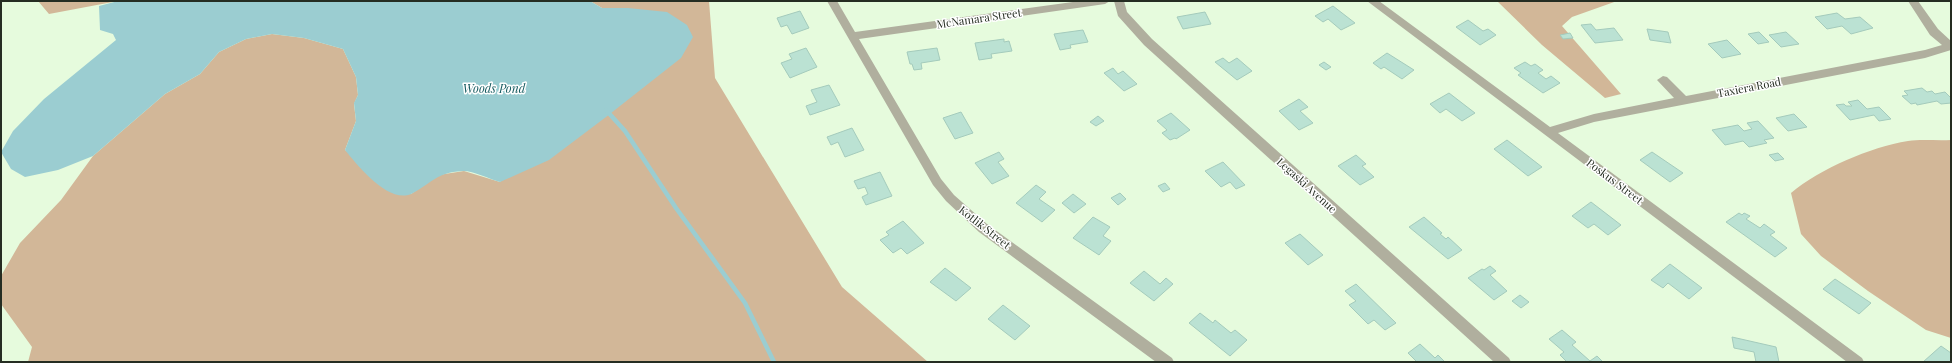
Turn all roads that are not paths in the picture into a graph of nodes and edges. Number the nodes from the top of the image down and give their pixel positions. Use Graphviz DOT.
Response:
graph roads {
  1 [pos="832,1"];
  2 [pos="1105,1"];
  3 [pos="1119,1"];
  4 [pos="1372,1"];
  5 [pos="1913,1"];
  6 [pos="852,36"];
  7 [pos="1950,46"];
  8 [pos="1663,80"];
  9 [pos="1682,100"];
  10 [pos="1548,132"];
  11 [pos="1167,362"];
  12 [pos="1504,362"];
  13 [pos="1857,362"];
  1 -- 6 [label="street, Kotlik Street"];
  2 -- 6 [label="street, McNamara Street"];
  3 -- 12 [label="street, Legaski Avenue"];
  4 -- 10 [label="street, Poskus Street"];
  5 -- 7 [label="street"];
  6 -- 11 [label="street, Kotlik Street"];
  7 -- 9 [label="street, Taxiera Road"];
  8 -- 9 [label="street"];
  9 -- 10 [label="street, Taxiera Road"];
  10 -- 13 [label="street, Poskus Street"];
}
